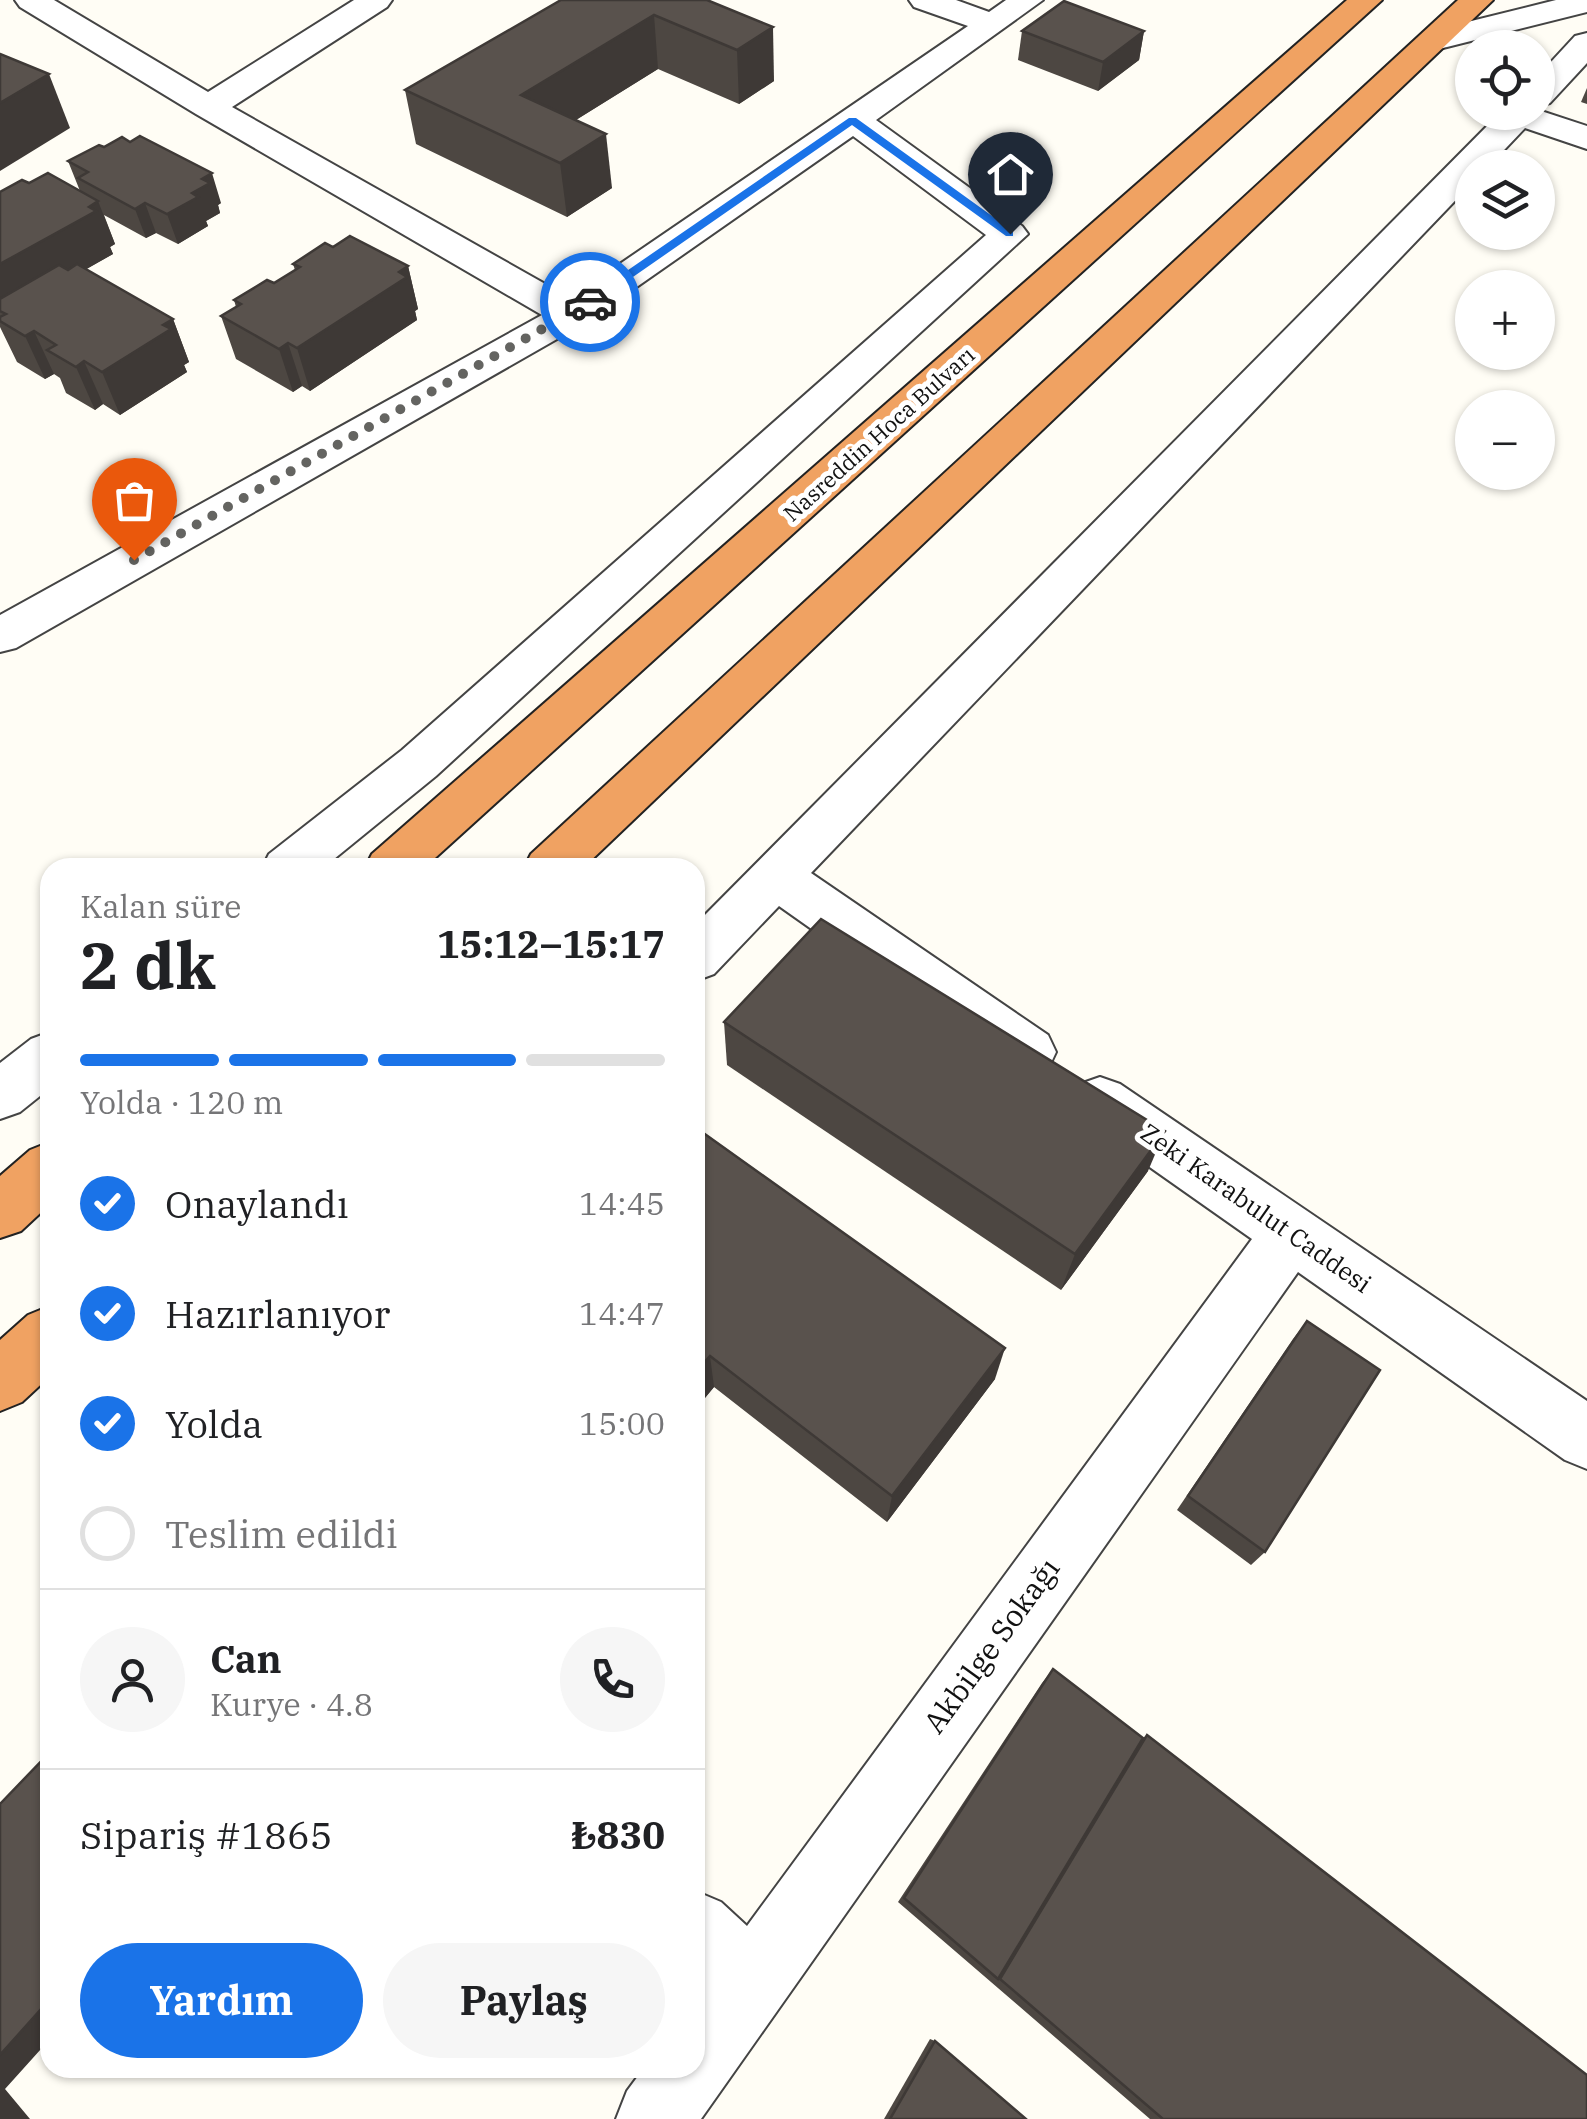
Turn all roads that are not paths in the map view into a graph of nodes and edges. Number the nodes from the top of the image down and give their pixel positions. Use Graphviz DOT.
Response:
graph roads {
  1 [pos="31,0"];
  2 [pos="376,0"];
  3 [pos="925,0"];
  4 [pos="1027,0"];
  5 [pos="1366,0"];
  6 [pos="1477,0"];
  7 [pos="1587,2"];
  8 [pos="993,24"];
  9 [pos="1435,40"];
  10 [pos="1587,43"];
  11 [pos="1555,77"];
  12 [pos="208,107"];
  13 [pos="852,120"];
  14 [pos="1555,122"];
  15 [pos="1505,130"];
  16 [pos="1587,138"];
  17 [pos="572,315"];
  18 [pos="0,636"];
  19 [pos="300,858"];
  20 [pos="401,858"];
  21 [pos="560,858"];
  22 [pos="777,877"];
  23 [pos="705,949"];
  24 [pos="40,1177"];
  25 [pos="0,1212"];
  26 [pos="1291,1233"];
  27 [pos="40,1343"];
  28 [pos="0,1381"];
  29 [pos="1587,1438"];
  30 [pos="705,1937"];
  31 [pos="751,1980"];
  32 [pos="705,2047"];
  33 [pos="683,2078"];
  34 [pos="655,2119"];
  1 -- 12 [label="street"];
  2 -- 12 [label="street"];
  3 -- 8 [label="street"];
  4 -- 8 [label="street"];
  5 -- 20 [label="highway, Nasreddin Hoca Bulvarı"];
  6 -- 9 [label="highway"];
  7 -- 9 [label="street"];
  8 -- 13 [label="street"];
  9 -- 21 [label="highway"];
  10 -- 11 [label="street"];
  12 -- 17 [label="street"];
  13 -- 17 [label="street"];
  13 -- 19 [label="street"];
  14 -- 16 [label="street"];
  15 -- 22 [label="street"];
  17 -- 18 [label="street"];
  22 -- 23 [label="street"];
  22 -- 26 [label="street, Zeki Karabulut Caddesi"];
  24 -- 25 [label="highway"];
  26 -- 29 [label="street, Zeki Karabulut Caddesi"];
  26 -- 31 [label="street, Akbilge Sokağı"];
  27 -- 28 [label="highway"];
  30 -- 31 [label="street"];
  31 -- 32 [label="street, Akbilge Sokağı"];
  33 -- 34 [label="street"];
}
